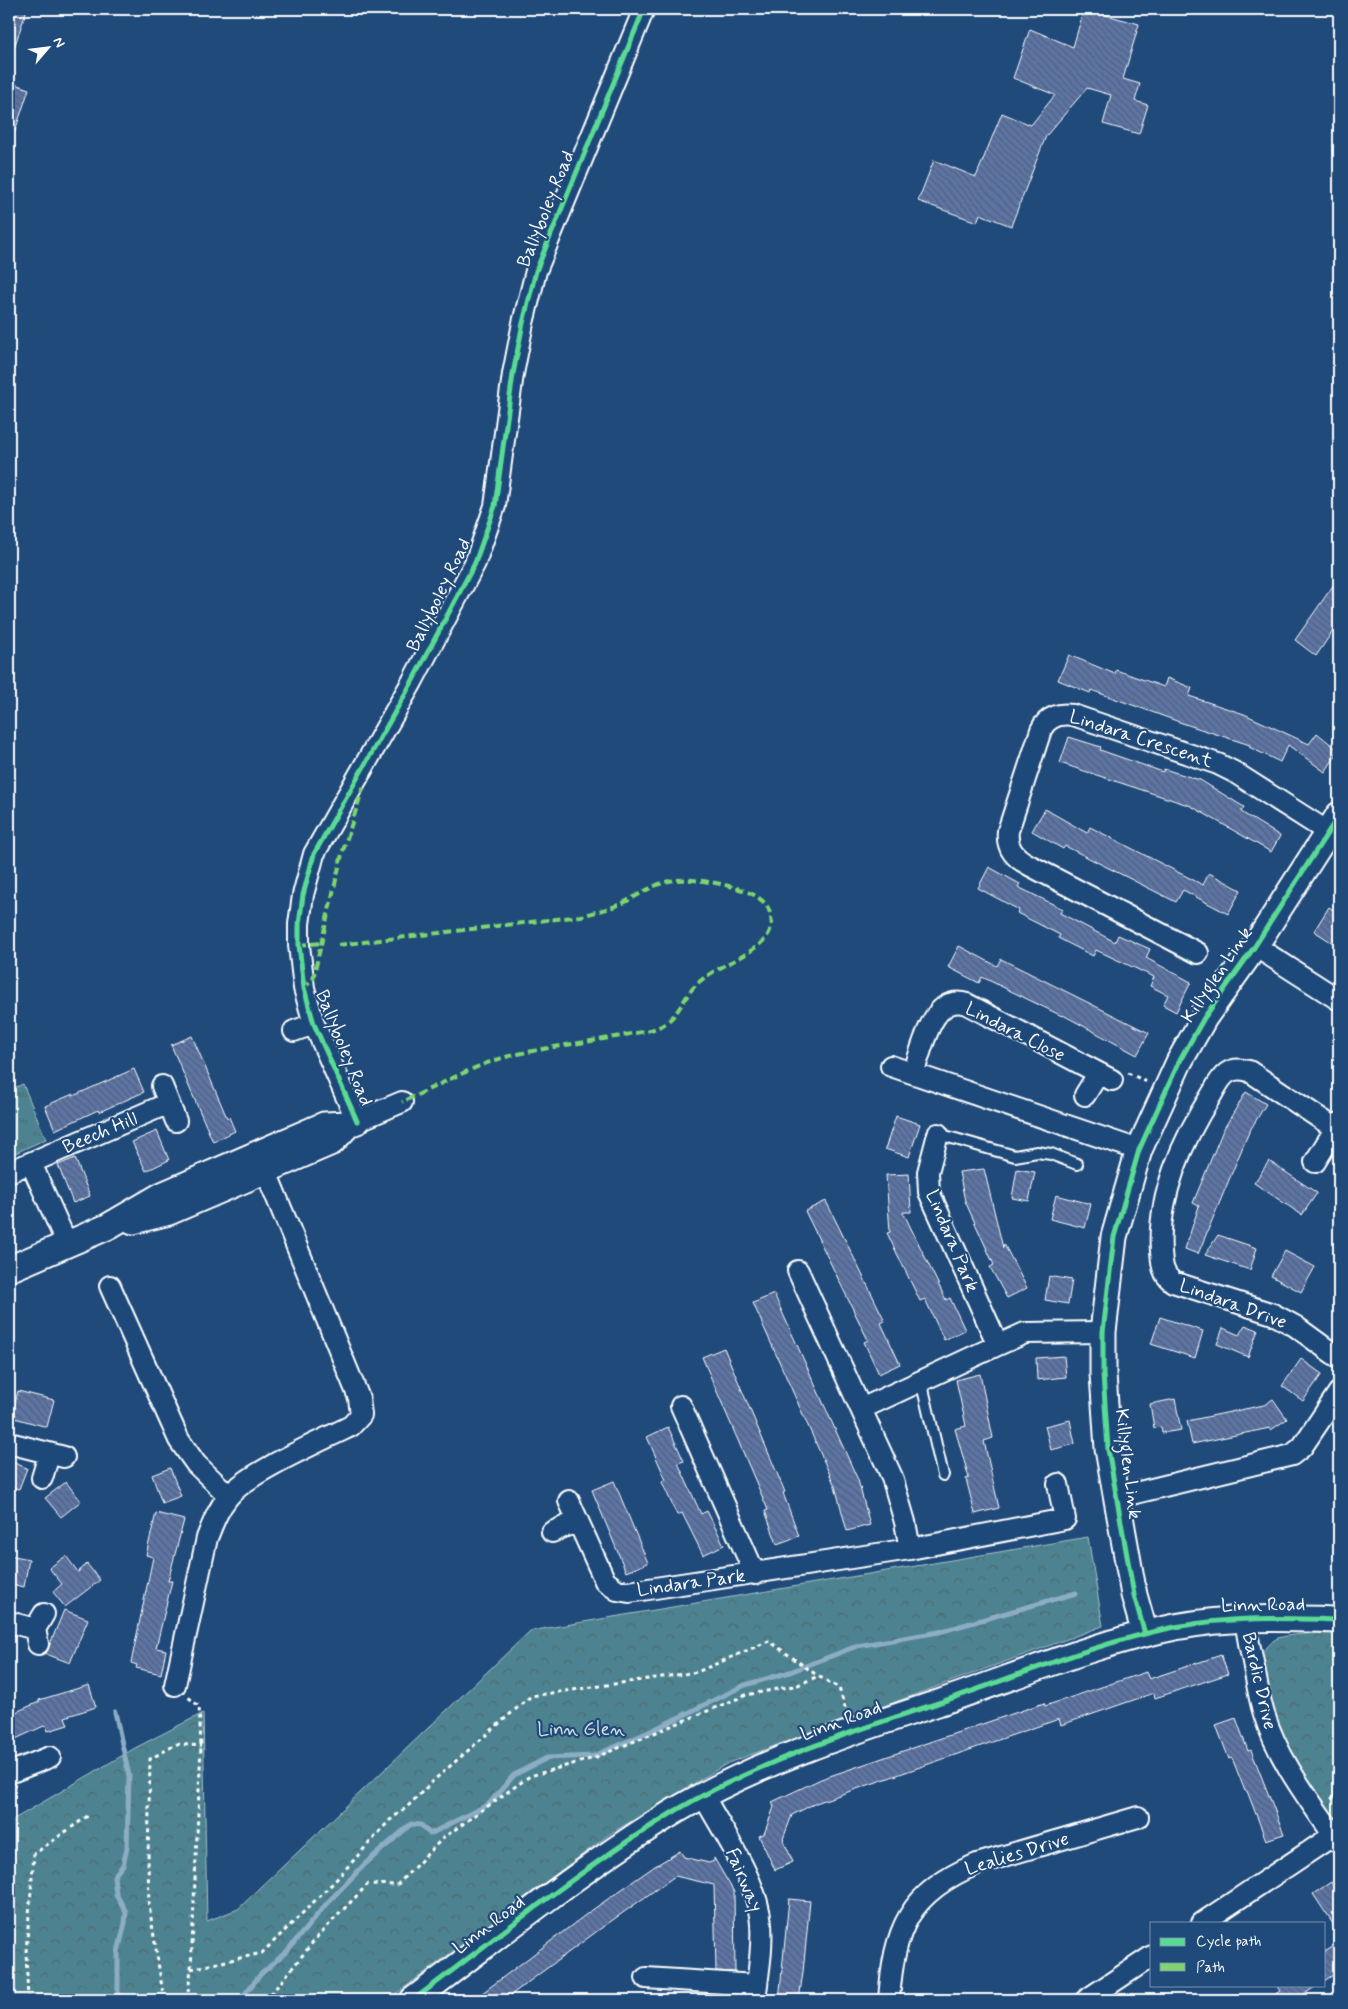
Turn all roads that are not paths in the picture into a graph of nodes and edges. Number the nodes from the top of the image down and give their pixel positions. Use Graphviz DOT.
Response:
graph roads {
  1 [pos="644,9"];
  2 [pos="1334,823"];
  3 [pos="1255,946"];
  4 [pos="1198,953"];
  5 [pos="1339,1000"];
  6 [pos="314,1024"];
  7 [pos="294,1030"];
  8 [pos="890,1066"];
  9 [pos="913,1072"];
  10 [pos="1085,1095"];
  11 [pos="402,1102"];
  12 [pos="169,1104"];
  13 [pos="353,1122"];
  14 [pos="1338,1126"];
  15 [pos="938,1134"];
  16 [pos="1139,1150"];
  17 [pos="262,1162"];
  18 [pos="1316,1162"];
  19 [pos="31,1163"];
  20 [pos="1077,1164"];
  21 [pos="9,1172"];
  22 [pos="67,1244"];
  23 [pos="9,1269"];
  24 [pos="798,1271"];
  25 [pos="110,1286"];
  26 [pos="1103,1332"];
  27 [pos="998,1345"];
  28 [pos="1339,1358"];
  29 [pos="921,1380"];
  30 [pos="1339,1392"];
  31 [pos="681,1406"];
  32 [pos="861,1409"];
  33 [pos="9,1443"];
  34 [pos="943,1475"];
  35 [pos="42,1478"];
  36 [pos="1058,1484"];
  37 [pos="228,1495"];
  38 [pos="1115,1498"];
  39 [pos="569,1501"];
  40 [pos="578,1521"];
  41 [pos="552,1532"];
  42 [pos="910,1549"];
  43 [pos="756,1574"];
  44 [pos="1246,1619"];
  45 [pos="1339,1620"];
  46 [pos="9,1622"];
  47 [pos="39,1629"];
  48 [pos="1145,1634"];
  49 [pos="174,1685"];
  50 [pos="50,1757"];
  51 [pos="9,1774"];
  52 [pos="703,1795"];
  53 [pos="1138,1817"];
  54 [pos="1336,1839"];
  55 [pos="1204,1922"];
  56 [pos="1150,1957"];
  57 [pos="646,1978"];
  58 [pos="756,1993"];
  59 [pos="413,2000"];
  60 [pos="889,2000"];
  61 [pos="1086,2000"];
  1 -- 6 [label="street, Ballyboley Road"];
  2 -- 3 [label="street, Killyglen Link"];
  2 -- 4 [label="street, Lindara Crescent"];
  3 -- 5 [label="street"];
  3 -- 16 [label="street, Killyglen Link"];
  6 -- 7 [label="street"];
  6 -- 13 [label="street, Ballyboley Road"];
  8 -- 9 [label="street"];
  9 -- 10 [label="street, Lindara Close"];
  9 -- 16 [label="street"];
  11 -- 13 [label="street"];
  12 -- 19 [label="street, Beech Hill"];
  13 -- 17 [label="street"];
  14 -- 18 [label="street, Lindara Drive"];
  14 -- 28 [label="street, Lindara Drive"];
  15 -- 20 [label="lane"];
  15 -- 27 [label="street, Lindara Park"];
  16 -- 26 [label="street, Killyglen Link"];
  17 -- 22 [label="street"];
  17 -- 37 [label="street"];
  19 -- 21 [label="street, Beech Hill"];
  19 -- 22 [label="street"];
  22 -- 23 [label="street"];
  24 -- 32 [label="street"];
  25 -- 37 [label="street"];
  26 -- 27 [label="street"];
  26 -- 38 [label="street, Killyglen Link"];
  27 -- 29 [label="street"];
  29 -- 32 [label="street"];
  29 -- 34 [label="lane"];
  30 -- 38 [label="street"];
  31 -- 43 [label="street, Lindara Park"];
  32 -- 42 [label="street"];
  33 -- 35 [label="street"];
  36 -- 42 [label="street, Lindara Park"];
  37 -- 49 [label="street"];
  38 -- 48 [label="street, Killyglen Link"];
  39 -- 40 [label="street, Lindara Park"];
  40 -- 41 [label="street"];
  40 -- 43 [label="street, Lindara Park"];
  42 -- 43 [label="street, Lindara Park"];
  44 -- 45 [label="street, Linn Road"];
  44 -- 48 [label="street, Linn Road"];
  44 -- 54 [label="street, Bardic Drive"];
  46 -- 47 [label="street"];
  48 -- 52 [label="street, Linn Road"];
  50 -- 51 [label="street"];
  52 -- 58 [label="street, Fairway"];
  52 -- 59 [label="street, Linn Road"];
  53 -- 60 [label="street, Lealies Drive"];
  54 -- 55 [label="street"];
  56 -- 61 [label="street"];
  57 -- 58 [label="street"];
}
